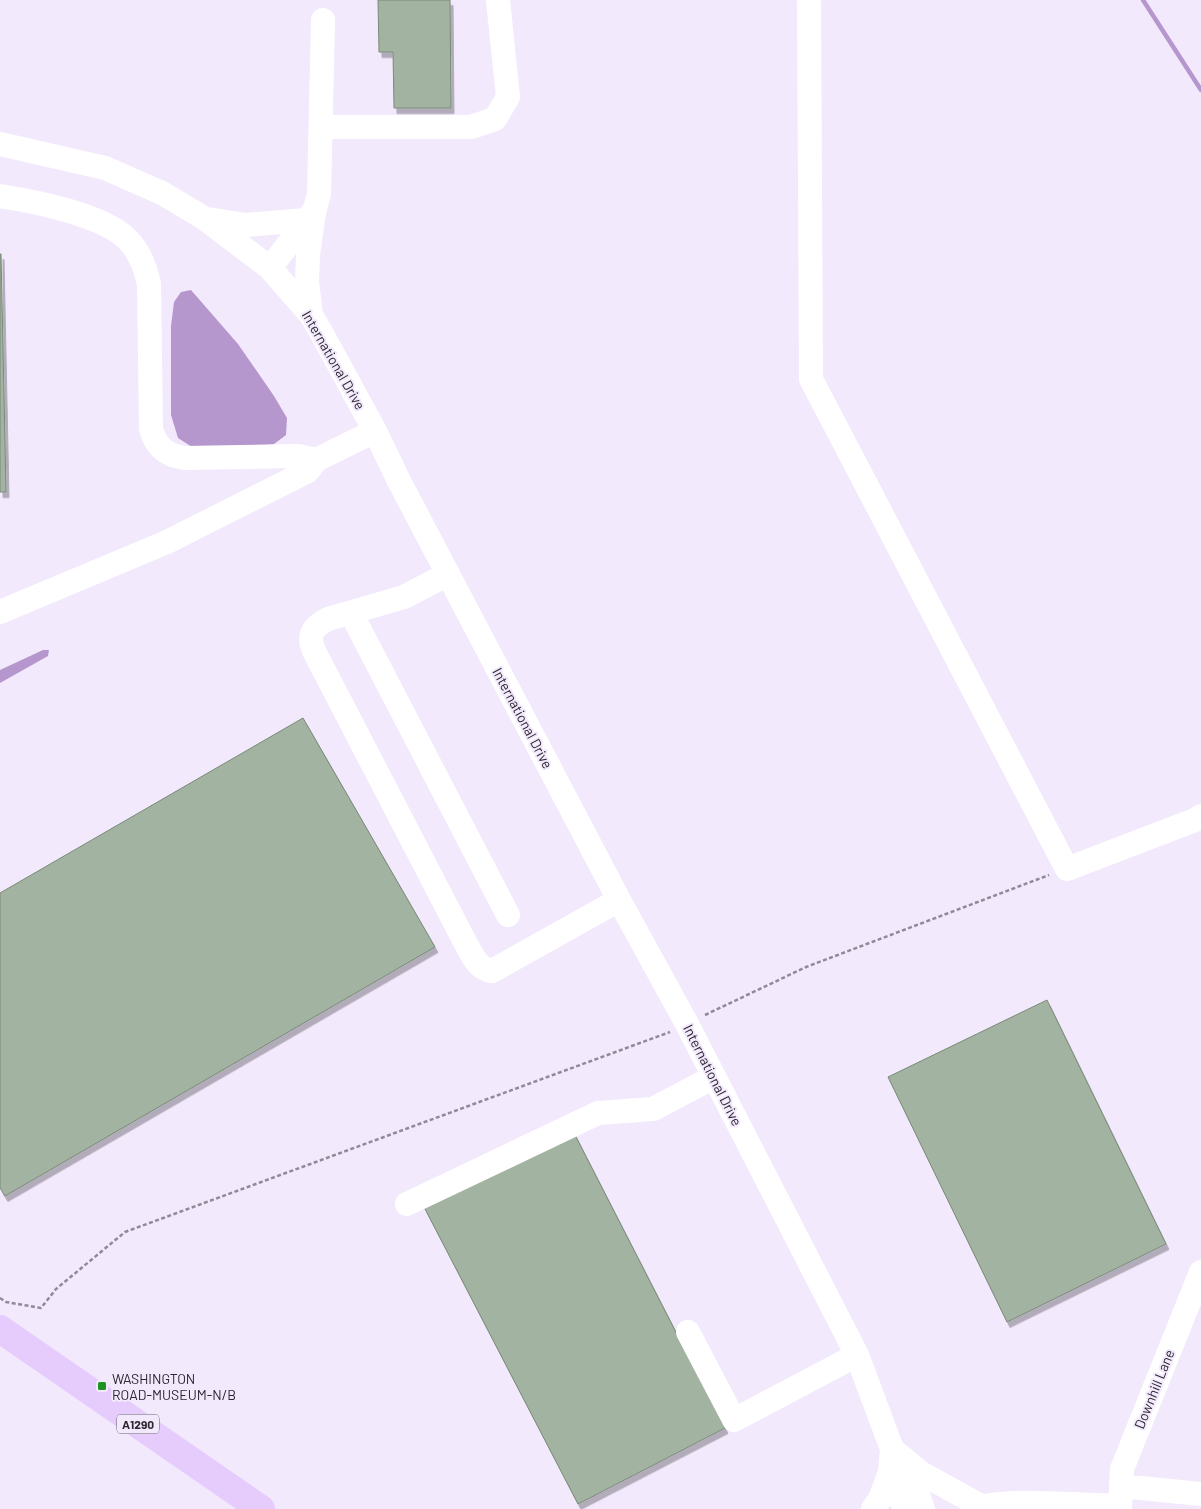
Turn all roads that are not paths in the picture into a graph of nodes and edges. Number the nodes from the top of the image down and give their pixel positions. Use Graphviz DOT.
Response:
graph roads {
  1 [pos="498,0"];
  2 [pos="809,0"];
  3 [pos="323,20"];
  4 [pos="321,127"];
  5 [pos="0,144"];
  6 [pos="0,196"];
  7 [pos="311,215"];
  8 [pos="204,218"];
  9 [pos="270,268"];
  10 [pos="311,315"];
  11 [pos="375,431"];
  12 [pos="316,460"];
  13 [pos="448,574"];
  14 [pos="0,612"];
  15 [pos="351,613"];
  16 [pos="1201,816"];
  17 [pos="619,900"];
  18 [pos="508,915"];
  19 [pos="714,1077"];
  20 [pos="407,1204"];
  21 [pos="1201,1272"];
  22 [pos="0,1329"];
  23 [pos="688,1332"];
  24 [pos="857,1355"];
  25 [pos="896,1461"];
  26 [pos="1201,1494"];
  27 [pos="1120,1500"];
  28 [pos="973,1504"];
  29 [pos="261,1509"];
  30 [pos="873,1509"];
  31 [pos="917,1509"];
  1 -- 4 [label="street"];
  2 -- 16 [label="street"];
  3 -- 4 [label="street"];
  4 -- 7 [label="street"];
  5 -- 8 [label="street, International Drive"];
  6 -- 12 [label="street"];
  7 -- 8 [label="street"];
  7 -- 9 [label="street"];
  7 -- 10 [label="street"];
  8 -- 9 [label="street, International Drive"];
  9 -- 10 [label="street, International Drive"];
  10 -- 11 [label="street, International Drive"];
  11 -- 12 [label="street"];
  11 -- 13 [label="street, International Drive"];
  12 -- 14 [label="street"];
  13 -- 15 [label="street"];
  13 -- 17 [label="street, International Drive"];
  15 -- 17 [label="street"];
  15 -- 18 [label="street"];
  17 -- 19 [label="street, International Drive"];
  19 -- 20 [label="street"];
  19 -- 24 [label="street, International Drive"];
  21 -- 27 [label="street, Downhill Lane"];
  22 -- 29 [label="main road, A1290"];
  23 -- 24 [label="street"];
  24 -- 25 [label="street, International Drive"];
  25 -- 28 [label="street"];
  25 -- 30 [label="street"];
  25 -- 31 [label="street, International Drive"];
  26 -- 27 [label="street, International Drive"];
  27 -- 28 [label="street, International Drive"];
  28 -- 31 [label="street, International Drive"];
}
